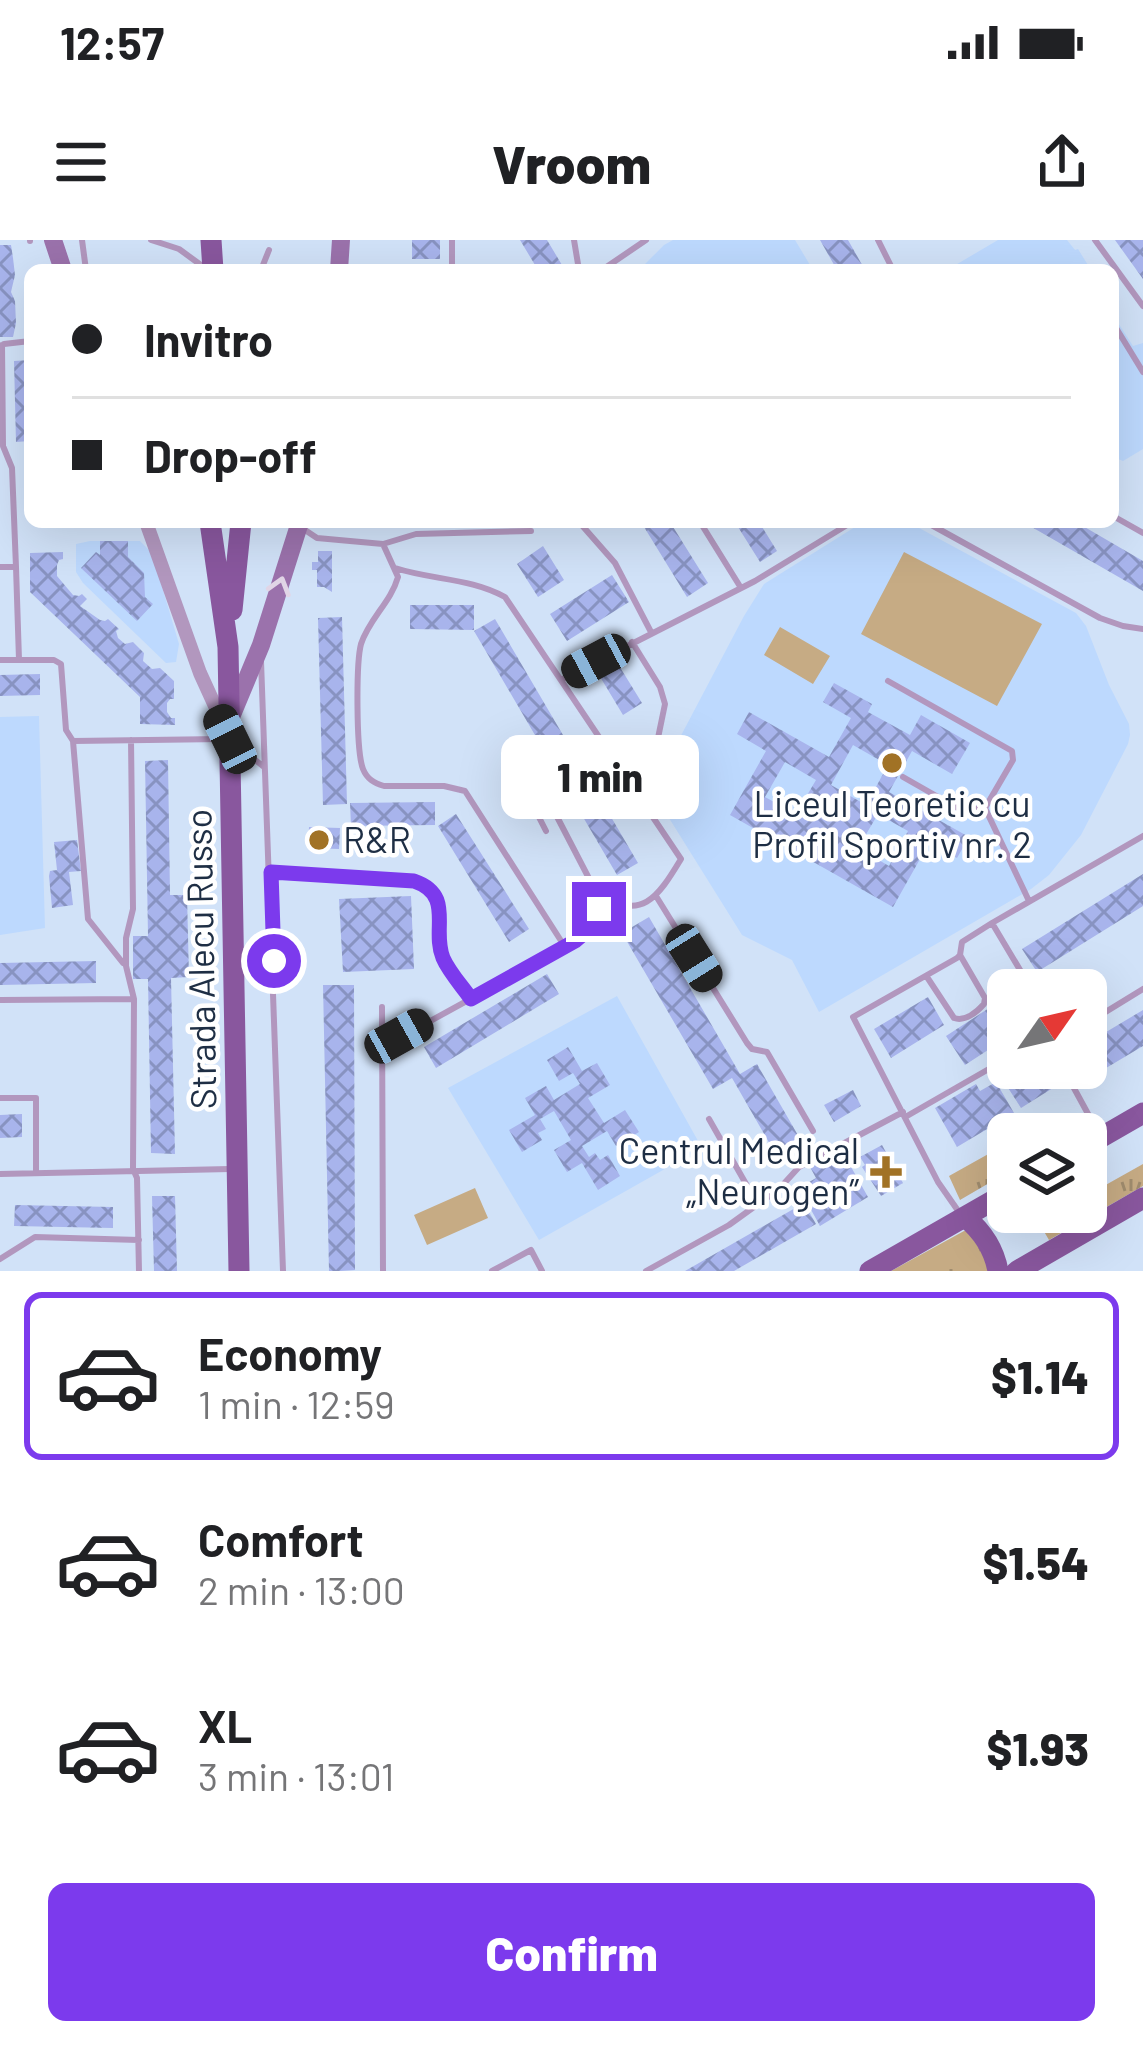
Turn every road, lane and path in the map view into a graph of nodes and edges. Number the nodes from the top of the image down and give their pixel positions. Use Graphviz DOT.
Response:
graph roads {
  1 [pos="151,240"];
  2 [pos="646,240"];
  3 [pos="268,250"];
  4 [pos="202,264"];
  5 [pos="263,264"];
  6 [pos="611,264"];
  7 [pos="1119,273"];
  8 [pos="1143,306"];
  9 [pos="1119,333"];
  10 [pos="1,345"];
  11 [pos="1143,372"];
  12 [pos="148,528"];
  13 [pos="212,528"];
  14 [pos="240,528"];
  15 [pos="296,528"];
  16 [pos="304,528"];
  17 [pos="584,528"];
  18 [pos="704,528"];
  19 [pos="842,528"];
  20 [pos="937,528"];
  21 [pos="530,530"];
  22 [pos="383,544"];
  23 [pos="0,567"];
  24 [pos="16,567"];
  25 [pos="395,568"];
  26 [pos="741,588"];
  27 [pos="1143,629"];
  28 [pos="651,632"];
  29 [pos="632,641"];
  30 [pos="261,645"];
  31 [pos="228,646"];
  32 [pos="0,660"];
  33 [pos="19,660"];
  34 [pos="560,680"];
  35 [pos="889,681"];
  36 [pos="230,730"];
  37 [pos="131,740"];
  38 [pos="74,741"];
  39 [pos="264,767"];
  40 [pos="903,777"];
  41 [pos="644,801"];
  42 [pos="986,808"];
  43 [pos="546,831"];
  44 [pos="1143,836"];
  45 [pos="271,872"];
  46 [pos="595,890"];
  47 [pos="656,896"];
  48 [pos="1029,902"];
  49 [pos="992,923"];
  50 [pos="566,947"];
  51 [pos="961,955"];
  52 [pos="126,966"];
  53 [pos="1019,969"];
  54 [pos="927,976"];
  55 [pos="1143,989"];
  56 [pos="134,999"];
  57 [pos="471,999"];
  58 [pos="0,1000"];
  59 [pos="382,1007"];
  60 [pos="1107,1011"];
  61 [pos="382,1047"];
  62 [pos="987,1069"];
  63 [pos="0,1098"];
  64 [pos="904,1114"];
  65 [pos="1143,1114"];
  66 [pos="709,1120"];
  67 [pos="813,1131"];
  68 [pos="1107,1135"];
  69 [pos="237,1168"];
  70 [pos="133,1169"];
  71 [pos="36,1172"];
  72 [pos="0,1174"];
  73 [pos="1143,1198"];
  74 [pos="758,1204"];
  75 [pos="987,1204"];
  76 [pos="964,1217"];
  77 [pos="139,1240"];
  78 [pos="0,1259"];
  79 [pos="139,1271"];
  80 [pos="239,1271"];
  81 [pos="283,1271"];
  82 [pos="383,1271"];
  83 [pos="492,1271"];
  84 [pos="542,1271"];
  85 [pos="646,1271"];
  86 [pos="871,1271"];
  87 [pos="998,1271"];
  88 [pos="1017,1271"];
  1 -- 4 [label="lane"];
  2 -- 6 [label="lane"];
  3 -- 5 [label="lane"];
  7 -- 8 [label="lane"];
  9 -- 11 [label="lane"];
  10 -- 24 [label="lane"];
  12 -- 36 [label="street"];
  13 -- 31 [label="main road, Strada Alecu Russo"];
  14 -- 31 [label="main road, Strada Alecu Russo"];
  30 -- 15 [label="main road, one-way"];
  16 -- 22 [label="lane"];
  17 -- 28 [label="lane"];
  18 -- 26 [label="lane"];
  19 -- 26 [label="lane"];
  20 -- 27 [label="lane"];
  21 -- 22 [label="lane"];
  22 -- 25 [label="lane"];
  23 -- 24 [label="lane"];
  24 -- 33 [label="lane"];
  25 -- 34 [label="lane"];
  25 -- 50 [label="lane"];
  26 -- 28 [label="lane"];
  28 -- 29 [label="lane"];
  29 -- 34 [label="lane"];
  29 -- 41 [label="lane"];
  30 -- 36 [label="main road"];
  30 -- 39 [label="lane, Strada Alecu Russo"];
  31 -- 36 [label="main road, Strada Alecu Russo"];
  32 -- 33 [label="lane"];
  33 -- 38 [label="lane"];
  34 -- 41 [label="lane"];
  35 -- 42 [label="lane"];
  36 -- 37 [label="lane"];
  36 -- 39 [label="lane"];
  36 -- 69 [label="main road, Strada Alecu Russo"];
  37 -- 38 [label="lane"];
  37 -- 52 [label="lane"];
  38 -- 52 [label="lane"];
  39 -- 45 [label="lane, Strada Alecu Russo"];
  40 -- 42 [label="lane"];
  41 -- 47 [label="lane"];
  42 -- 48 [label="lane"];
  43 -- 46 [label="lane"];
  44 -- 48 [label="lane"];
  45 -- 57 [label="lane"];
  45 -- 81 [label="lane, Strada Alecu Russo"];
  46 -- 47 [label="lane"];
  46 -- 50 [label="lane"];
  47 -- 67 [label="lane"];
  48 -- 49 [label="lane"];
  49 -- 51 [label="lane"];
  49 -- 53 [label="lane"];
  50 -- 57 [label="lane"];
  51 -- 54 [label="lane"];
  51 -- 54 [label="lane"];
  52 -- 56 [label="lane"];
  54 -- 64 [label="lane"];
  55 -- 60 [label="lane"];
  56 -- 58 [label="lane"];
  56 -- 70 [label="lane"];
  57 -- 61 [label="lane"];
  59 -- 61 [label="lane"];
  61 -- 82 [label="lane"];
  62 -- 64 [label="lane"];
  63 -- 71 [label="lane"];
  64 -- 74 [label="lane"];
  64 -- 76 [label="lane"];
  65 -- 68 [label="main road"];
  66 -- 74 [label="lane"];
  69 -- 70 [label="lane"];
  69 -- 80 [label="main road, Strada Alecu Russo"];
  70 -- 71 [label="lane"];
  70 -- 77 [label="lane"];
  71 -- 72 [label="lane"];
  73 -- 88 [label="main road"];
  74 -- 85 [label="lane"];
  75 -- 76 [label="main road"];
  76 -- 86 [label="main road"];
  76 -- 87 [label="main road"];
  77 -- 78 [label="lane"];
  77 -- 79 [label="lane"];
  83 -- 84 [label="lane"];
}
